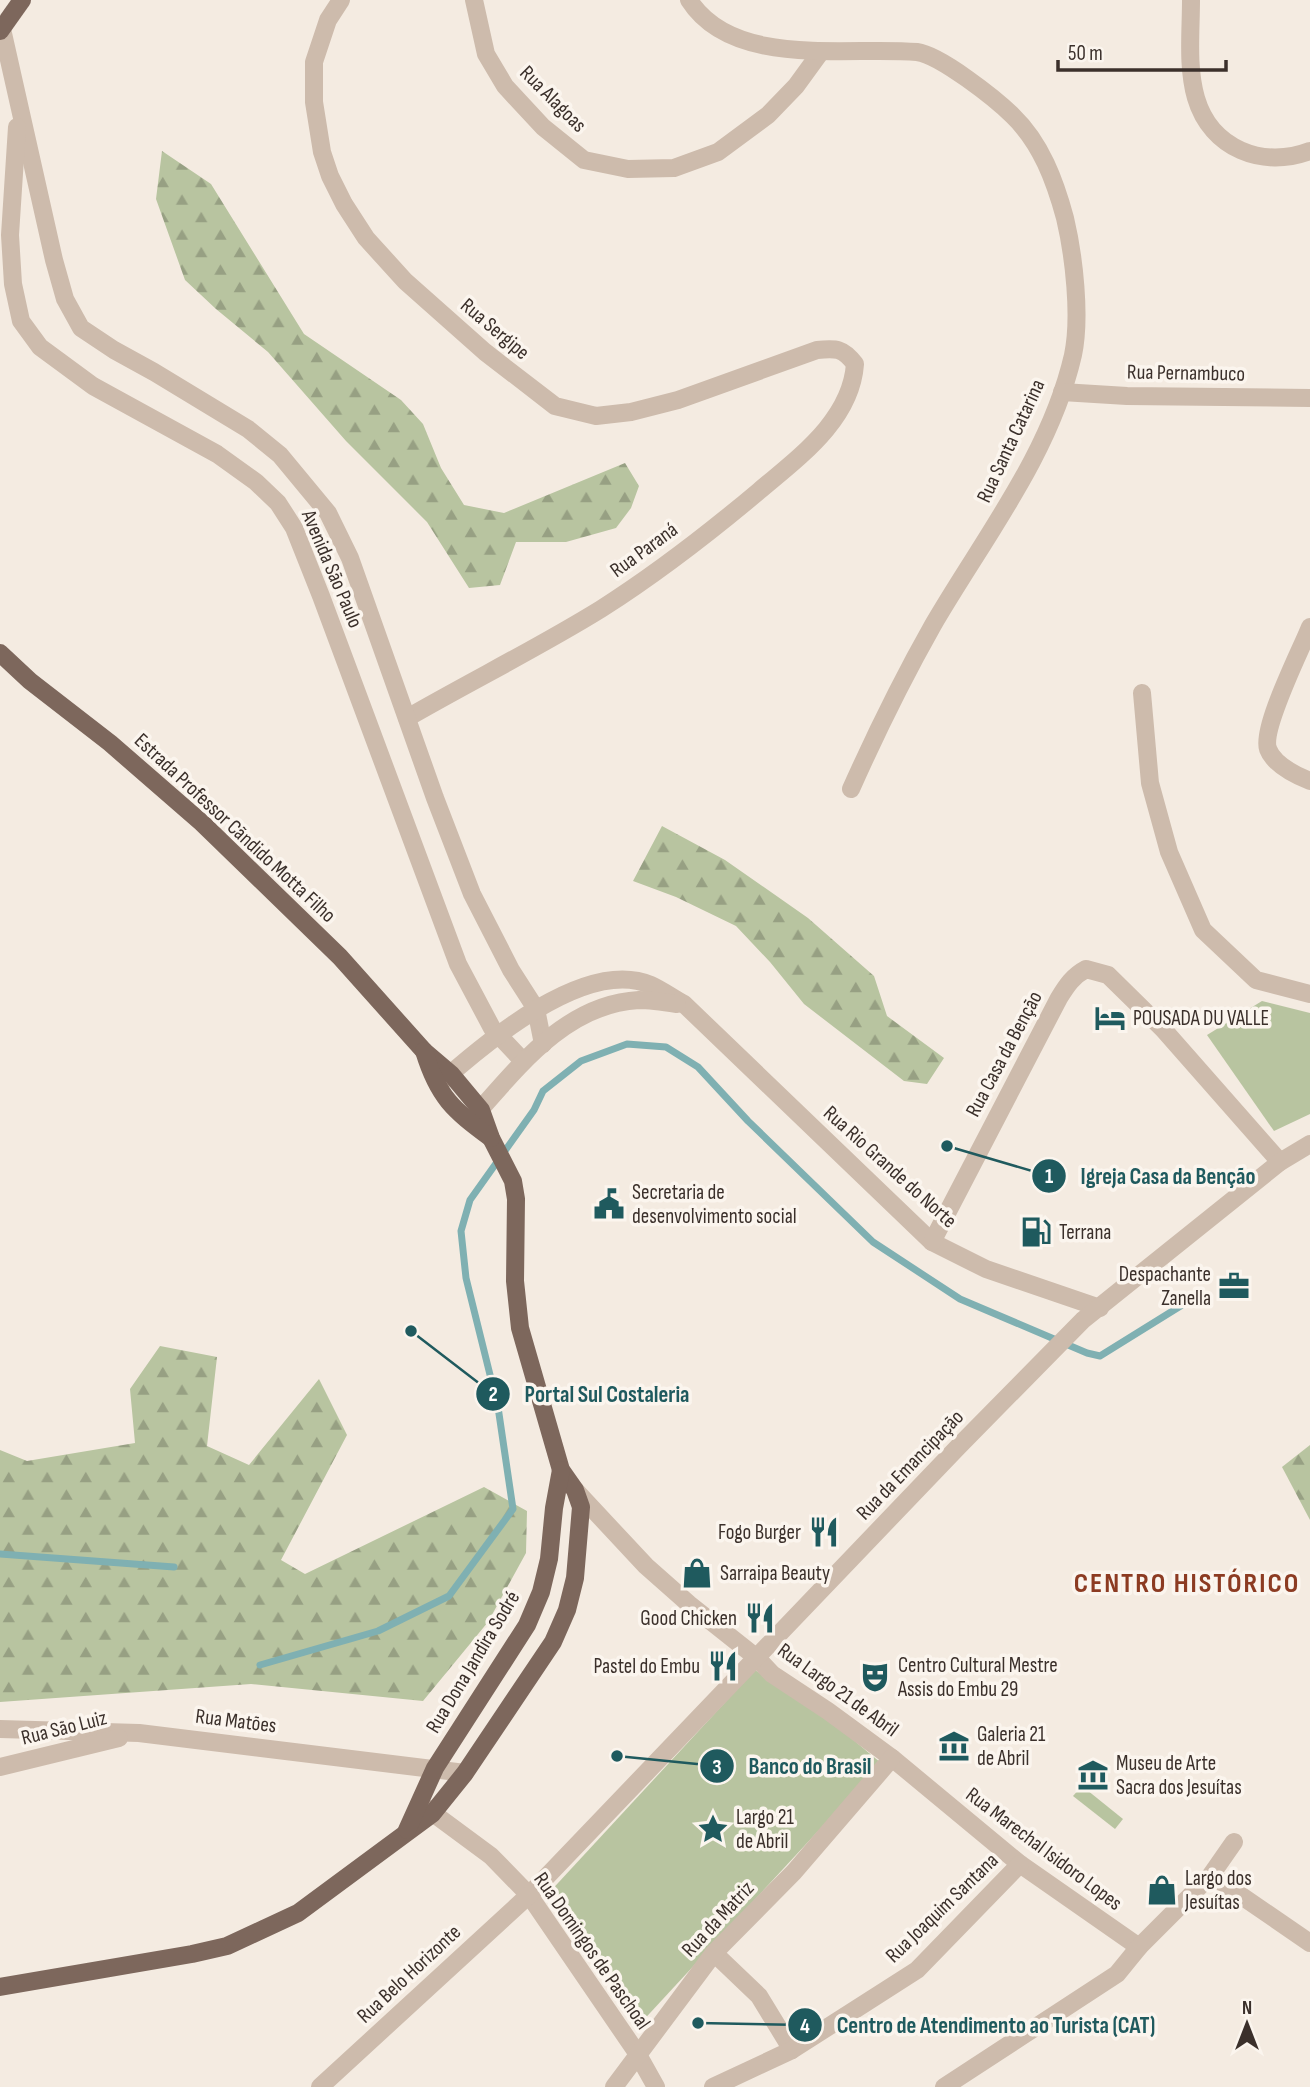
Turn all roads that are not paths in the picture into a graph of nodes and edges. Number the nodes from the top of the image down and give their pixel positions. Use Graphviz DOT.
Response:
graph roads {
  1 [pos="22,0"];
  2 [pos="341,0"];
  3 [pos="474,0"];
  4 [pos="689,0"];
  5 [pos="1191,0"];
  6 [pos="1,30"];
  7 [pos="820,53"];
  8 [pos="19,106"];
  9 [pos="1310,151"];
  10 [pos="855,364"];
  11 [pos="1062,392"];
  12 [pos="1310,398"];
  13 [pos="1310,626"];
  14 [pos="0,653"];
  15 [pos="1142,693"];
  16 [pos="407,718"];
  17 [pos="1310,780"];
  18 [pos="851,789"];
  19 [pos="1310,994"];
  20 [pos="684,1004"];
  21 [pos="536,1009"];
  22 [pos="499,1036"];
  23 [pos="543,1044"];
  24 [pos="424,1051"];
  25 [pos="523,1061"];
  26 [pos="451,1074"];
  27 [pos="436,1087"];
  28 [pos="475,1116"];
  29 [pos="1310,1144"];
  30 [pos="1280,1162"];
  31 [pos="932,1241"];
  32 [pos="1100,1308"];
  33 [pos="561,1470"];
  34 [pos="575,1490"];
  35 [pos="757,1658"];
  36 [pos="0,1729"];
  37 [pos="139,1733"];
  38 [pos="892,1758"];
  39 [pos="0,1768"];
  40 [pos="435,1768"];
  41 [pos="465,1773"];
  42 [pos="429,1814"];
  43 [pos="1234,1842"];
  44 [pos="1020,1864"];
  45 [pos="1211,1875"];
  46 [pos="529,1895"];
  47 [pos="1310,1943"];
  48 [pos="1139,1947"];
  49 [pos="714,1953"];
  50 [pos="0,1987"];
  51 [pos="792,2050"];
  52 [pos="637,2053"];
  53 [pos="320,2087"];
  54 [pos="614,2087"];
  55 [pos="656,2087"];
  56 [pos="713,2087"];
  57 [pos="944,2087"];
  1 -- 6 [label="main road"];
  2 -- 10 [label="street, Rua Sergipe"];
  3 -- 7 [label="street, Rua Alagoas"];
  4 -- 7 [label="street, Rua Santa Catarina"];
  5 -- 9 [label="street"];
  6 -- 8 [label="street, Avenida São Paulo"];
  7 -- 11 [label="street, Rua Santa Catarina"];
  8 -- 16 [label="street, Avenida São Paulo"];
  8 -- 22 [label="street, Avenida São Paulo"];
  10 -- 16 [label="street, Rua Paraná"];
  11 -- 12 [label="street, Rua Pernambuco"];
  11 -- 18 [label="street, Rua Santa Catarina"];
  13 -- 17 [label="street"];
  14 -- 24 [label="main road, Estrada Professor Cãndido Motta Filho"];
  15 -- 19 [label="street"];
  16 -- 21 [label="street, Avenida São Paulo"];
  20 -- 21 [label="street, Rua Rio Grande do Norte"];
  20 -- 23 [label="street"];
  20 -- 31 [label="street, Rua Rio Grande do Norte"];
  21 -- 22 [label="street, Rua Rio Grande do Norte"];
  21 -- 23 [label="street, Avenida São Paulo"];
  22 -- 25 [label="street, Avenida São Paulo"];
  22 -- 26 [label="street, Rua Rio Grande do Norte"];
  23 -- 25 [label="street"];
  24 -- 26 [label="main road, Estrada Professor Cãndido Motta Filho"];
  24 -- 27 [label="main road, Estrada Professor Cãndido Motta Filho"];
  25 -- 28 [label="street"];
  26 -- 27 [label="street, Rua Rio Grande do Norte"];
  26 -- 28 [label="main road, Estrada Professor Cãndido Motta Filho"];
  27 -- 28 [label="main road, Estrada Professor Cãndido Motta Filho"];
  28 -- 33 [label="main road, Estrada Professor Cãndido Motta Filho"];
  29 -- 30 [label="street, Rua da Emancipação"];
  30 -- 31 [label="street, Rua Casa da Benção"];
  30 -- 32 [label="street, Rua da Emancipação"];
  31 -- 32 [label="street, Rua Rio Grande do Norte"];
  32 -- 35 [label="street, Rua da Emancipação"];
  33 -- 34 [label="main road"];
  33 -- 40 [label="main road, Rua Dona Jandira Sodré"];
  34 -- 35 [label="street, Rua Largo 21 de Abril"];
  34 -- 41 [label="main road"];
  35 -- 38 [label="street, Rua Largo 21 de Abril"];
  35 -- 46 [label="street, Rua da Emancipação"];
  36 -- 37 [label="street, Rua Matões"];
  37 -- 39 [label="street, Rua São Luiz"];
  37 -- 40 [label="street, Rua Matões"];
  38 -- 44 [label="street, Rua Marechal Isidoro Lopes"];
  38 -- 49 [label="street, Rua da Matriz"];
  40 -- 41 [label="street, Rua Matões"];
  40 -- 42 [label="main road, Rua Dona Jandira Sodré"];
  41 -- 42 [label="main road"];
  42 -- 46 [label="street, Rua Domingos de Paschoal"];
  42 -- 50 [label="main road"];
  43 -- 45 [label="street"];
  44 -- 48 [label="street, Rua Marechal Isidoro Lopes"];
  44 -- 51 [label="street, Rua Joaquim Santana"];
  45 -- 47 [label="street"];
  45 -- 48 [label="street"];
  46 -- 52 [label="street, Rua Domingos de Paschoal"];
  46 -- 53 [label="street, Rua Belo Horizonte"];
  48 -- 57 [label="street"];
  49 -- 51 [label="street"];
  49 -- 52 [label="street, Rua da Matriz"];
  51 -- 56 [label="street, Rua Joaquim Santana"];
  52 -- 54 [label="street, Rua da Matriz"];
  52 -- 55 [label="street, Rua Domingos de Paschoal"];
}
